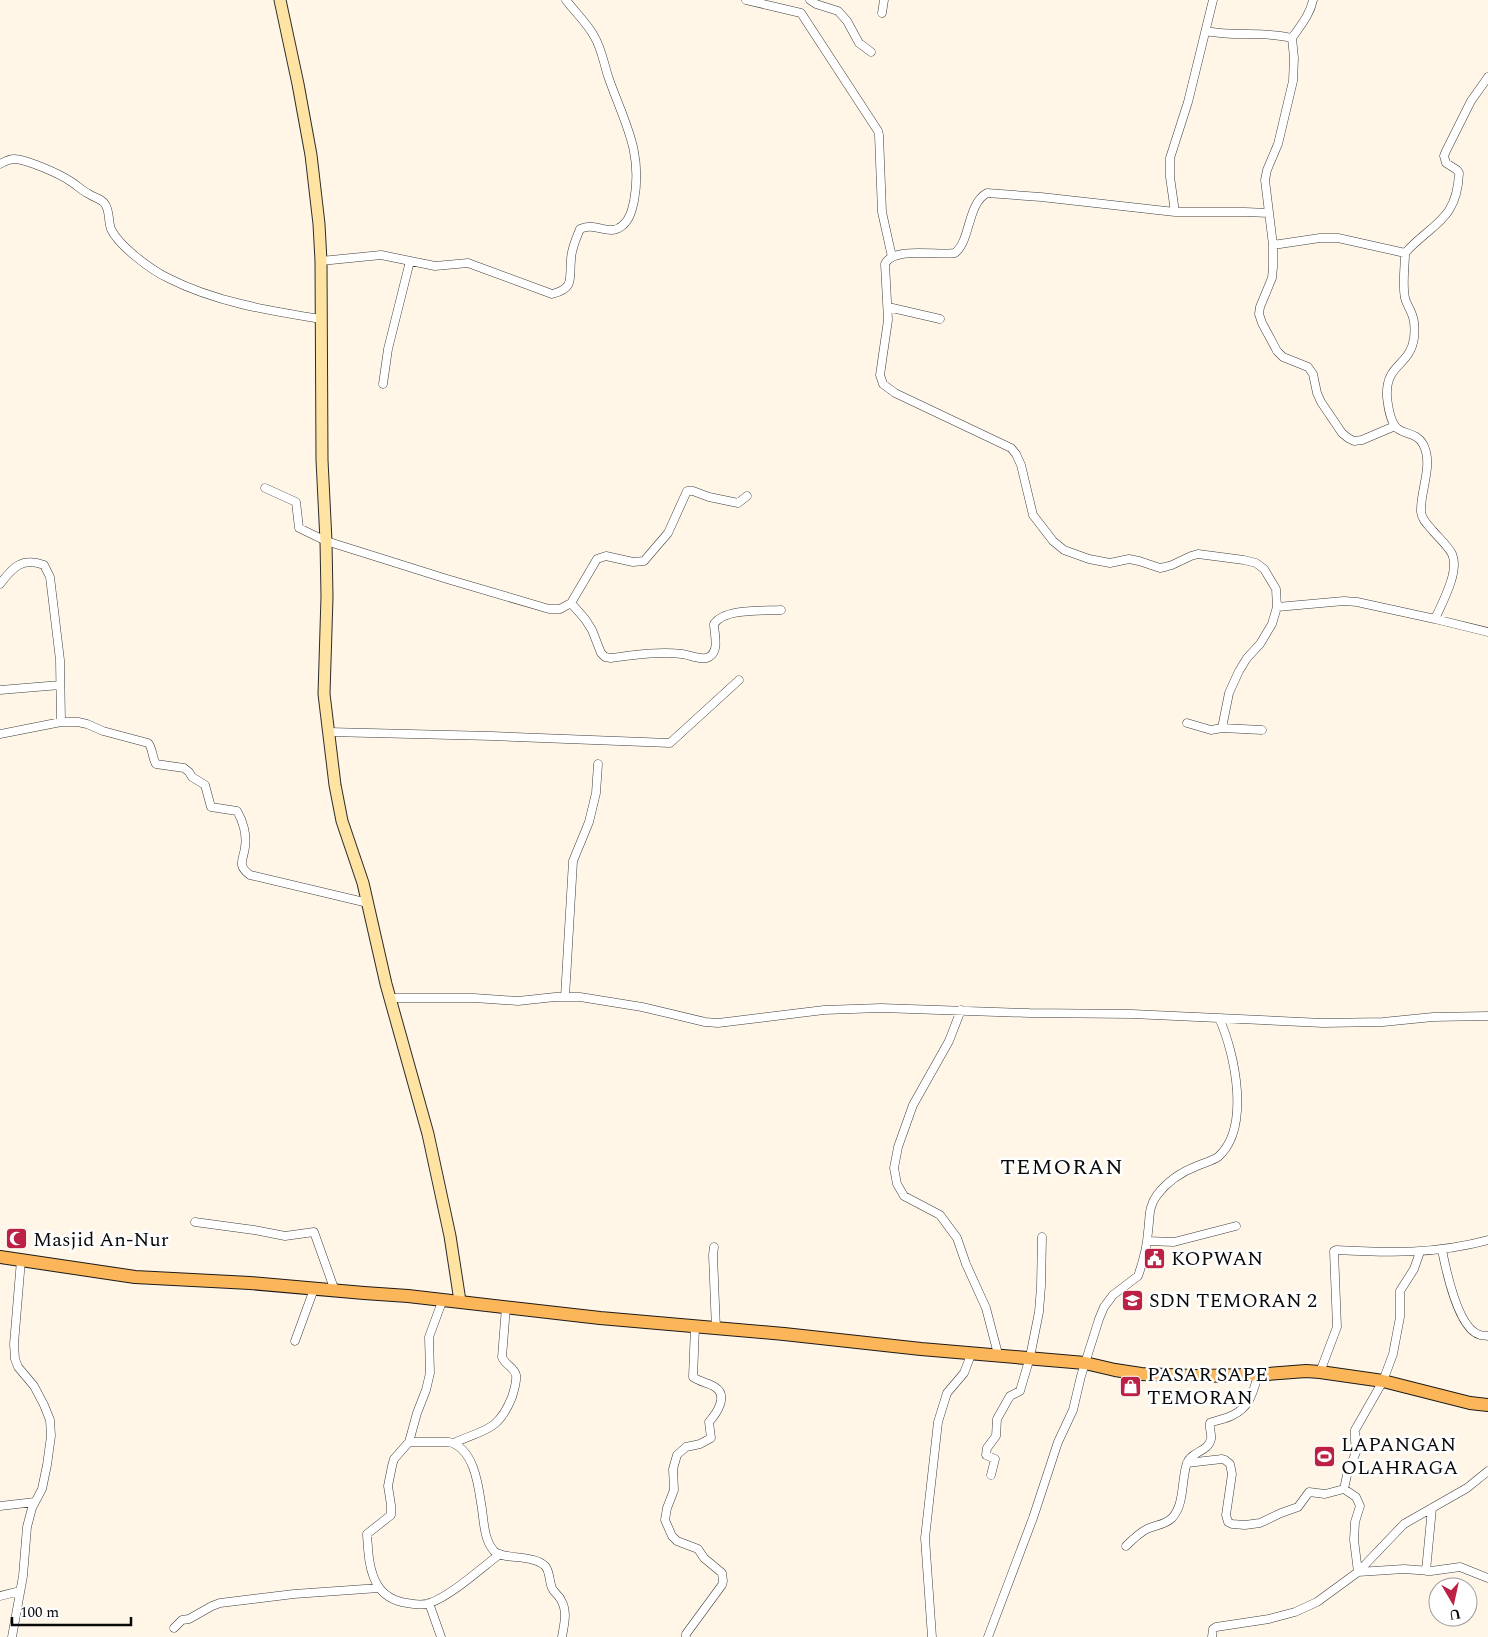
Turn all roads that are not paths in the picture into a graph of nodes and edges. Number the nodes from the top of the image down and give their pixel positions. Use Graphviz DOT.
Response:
graph roads {
  1 [pos="280,0"];
  2 [pos="566,0"];
  3 [pos="746,0"];
  4 [pos="810,0"];
  5 [pos="884,0"];
  6 [pos="1212,0"];
  7 [pos="1313,0"];
  8 [pos="882,13"];
  9 [pos="1206,31"];
  10 [pos="1292,38"];
  11 [pos="871,52"];
  12 [pos="1488,77"];
  13 [pos="0,164"];
  14 [pos="1175,212"];
  15 [pos="1269,214"];
  16 [pos="1273,245"];
  17 [pos="1405,252"];
  18 [pos="892,256"];
  19 [pos="321,261"];
  20 [pos="410,261"];
  21 [pos="888,307"];
  22 [pos="321,319"];
  23 [pos="940,319"];
  24 [pos="383,384"];
  25 [pos="1395,426"];
  26 [pos="265,488"];
  27 [pos="747,496"];
  28 [pos="326,541"];
  29 [pos="0,584"];
  30 [pos="571,603"];
  31 [pos="1277,607"];
  32 [pos="781,610"];
  33 [pos="1435,619"];
  34 [pos="1488,632"];
  35 [pos="739,680"];
  36 [pos="60,685"];
  37 [pos="0,690"];
  38 [pos="61,722"];
  39 [pos="1187,724"];
  40 [pos="1222,728"];
  41 [pos="1262,730"];
  42 [pos="329,732"];
  43 [pos="0,734"];
  44 [pos="598,764"];
  45 [pos="368,902"];
  46 [pos="565,997"];
  47 [pos="390,998"];
  48 [pos="961,1010"];
  49 [pos="1488,1016"];
  50 [pos="1219,1018"];
  51 [pos="195,1222"];
  52 [pos="1236,1226"];
  53 [pos="1042,1238"];
  54 [pos="1488,1240"];
  55 [pos="1147,1241"];
  56 [pos="714,1246"];
  57 [pos="1442,1250"];
  58 [pos="1420,1252"];
  59 [pos="0,1257"];
  60 [pos="21,1260"];
  61 [pos="314,1288"];
  62 [pos="335,1290"];
  63 [pos="443,1299"];
  64 [pos="460,1301"];
  65 [pos="506,1307"];
  66 [pos="695,1327"];
  67 [pos="716,1329"];
  68 [pos="1488,1336"];
  69 [pos="295,1341"];
  70 [pos="972,1352"];
  71 [pos="998,1354"];
  72 [pos="1030,1358"];
  73 [pos="1085,1363"];
  74 [pos="1320,1372"];
  75 [pos="1258,1375"];
  76 [pos="1383,1381"];
  77 [pos="1488,1405"];
  78 [pos="409,1442"];
  79 [pos="454,1444"];
  80 [pos="1187,1463"];
  81 [pos="1488,1471"];
  82 [pos="991,1475"];
  83 [pos="1344,1489"];
  84 [pos="35,1502"];
  85 [pos="0,1506"];
  86 [pos="1432,1508"];
  87 [pos="1126,1546"];
  88 [pos="500,1554"];
  89 [pos="1426,1571"];
  90 [pos="1358,1572"];
  91 [pos="1488,1578"];
  92 [pos="378,1588"];
  93 [pos="20,1591"];
  94 [pos="0,1596"];
  95 [pos="430,1603"];
  96 [pos="174,1628"];
  97 [pos="12,1637"];
  98 [pos="441,1637"];
  99 [pos="562,1637"];
  100 [pos="686,1637"];
  101 [pos="932,1637"];
  102 [pos="988,1637"];
  103 [pos="1212,1637"];
  1 -- 19 [label="street"];
  2 -- 20 [label="street"];
  3 -- 18 [label="street"];
  4 -- 11 [label="street"];
  5 -- 8 [label="street"];
  6 -- 9 [label="street"];
  7 -- 10 [label="street"];
  9 -- 10 [label="street"];
  9 -- 14 [label="street"];
  10 -- 15 [label="street"];
  12 -- 17 [label="street"];
  13 -- 22 [label="street"];
  14 -- 15 [label="street"];
  14 -- 18 [label="street"];
  15 -- 16 [label="street"];
  16 -- 17 [label="street"];
  16 -- 25 [label="street"];
  17 -- 25 [label="street"];
  18 -- 21 [label="street"];
  19 -- 20 [label="street"];
  19 -- 22 [label="street"];
  20 -- 24 [label="street"];
  21 -- 23 [label="street"];
  21 -- 31 [label="street"];
  22 -- 28 [label="street"];
  25 -- 33 [label="street"];
  26 -- 28 [label="street"];
  27 -- 30 [label="street"];
  28 -- 30 [label="street"];
  28 -- 42 [label="street"];
  29 -- 36 [label="street"];
  30 -- 32 [label="street"];
  31 -- 33 [label="street"];
  31 -- 40 [label="street"];
  33 -- 34 [label="street"];
  35 -- 42 [label="street"];
  36 -- 37 [label="street"];
  36 -- 38 [label="street"];
  38 -- 43 [label="street"];
  38 -- 45 [label="street"];
  39 -- 40 [label="street"];
  40 -- 41 [label="street"];
  42 -- 45 [label="street"];
  44 -- 46 [label="street"];
  45 -- 47 [label="street"];
  46 -- 47 [label="street"];
  46 -- 48 [label="street"];
  47 -- 64 [label="street"];
  48 -- 50 [label="street"];
  48 -- 71 [label="street"];
  49 -- 50 [label="street"];
  50 -- 55 [label="street"];
  51 -- 62 [label="street"];
  52 -- 55 [label="street"];
  53 -- 72 [label="street"];
  54 -- 57 [label="street"];
  55 -- 73 [label="street"];
  56 -- 67 [label="street"];
  57 -- 58 [label="street"];
  57 -- 68 [label="street"];
  58 -- 74 [label="street"];
  58 -- 76 [label="street"];
  59 -- 60 [label="main road"];
  60 -- 61 [label="main road"];
  60 -- 84 [label="street"];
  61 -- 62 [label="main road"];
  61 -- 69 [label="street"];
  62 -- 63 [label="main road"];
  63 -- 64 [label="main road"];
  63 -- 78 [label="street"];
  64 -- 65 [label="main road"];
  65 -- 66 [label="main road"];
  65 -- 79 [label="street"];
  66 -- 67 [label="main road"];
  66 -- 100 [label="street"];
  67 -- 70 [label="main road"];
  70 -- 71 [label="main road"];
  70 -- 101 [label="street"];
  71 -- 72 [label="main road"];
  72 -- 73 [label="main road"];
  72 -- 82 [label="street"];
  73 -- 75 [label="main road"];
  73 -- 102 [label="street"];
  74 -- 75 [label="main road"];
  74 -- 76 [label="main road"];
  75 -- 80 [label="street"];
  76 -- 77 [label="main road"];
  76 -- 83 [label="street"];
  78 -- 79 [label="street"];
  78 -- 92 [label="street"];
  79 -- 88 [label="street"];
  80 -- 83 [label="street"];
  80 -- 87 [label="street"];
  81 -- 86 [label="street"];
  83 -- 90 [label="street"];
  84 -- 85 [label="street"];
  84 -- 93 [label="street"];
  86 -- 89 [label="street"];
  86 -- 90 [label="street"];
  88 -- 95 [label="street"];
  88 -- 99 [label="street"];
  89 -- 90 [label="street"];
  89 -- 91 [label="street"];
  90 -- 103 [label="street"];
  92 -- 95 [label="street"];
  92 -- 96 [label="street"];
  93 -- 94 [label="street"];
  93 -- 97 [label="street"];
  95 -- 98 [label="street"];
}
